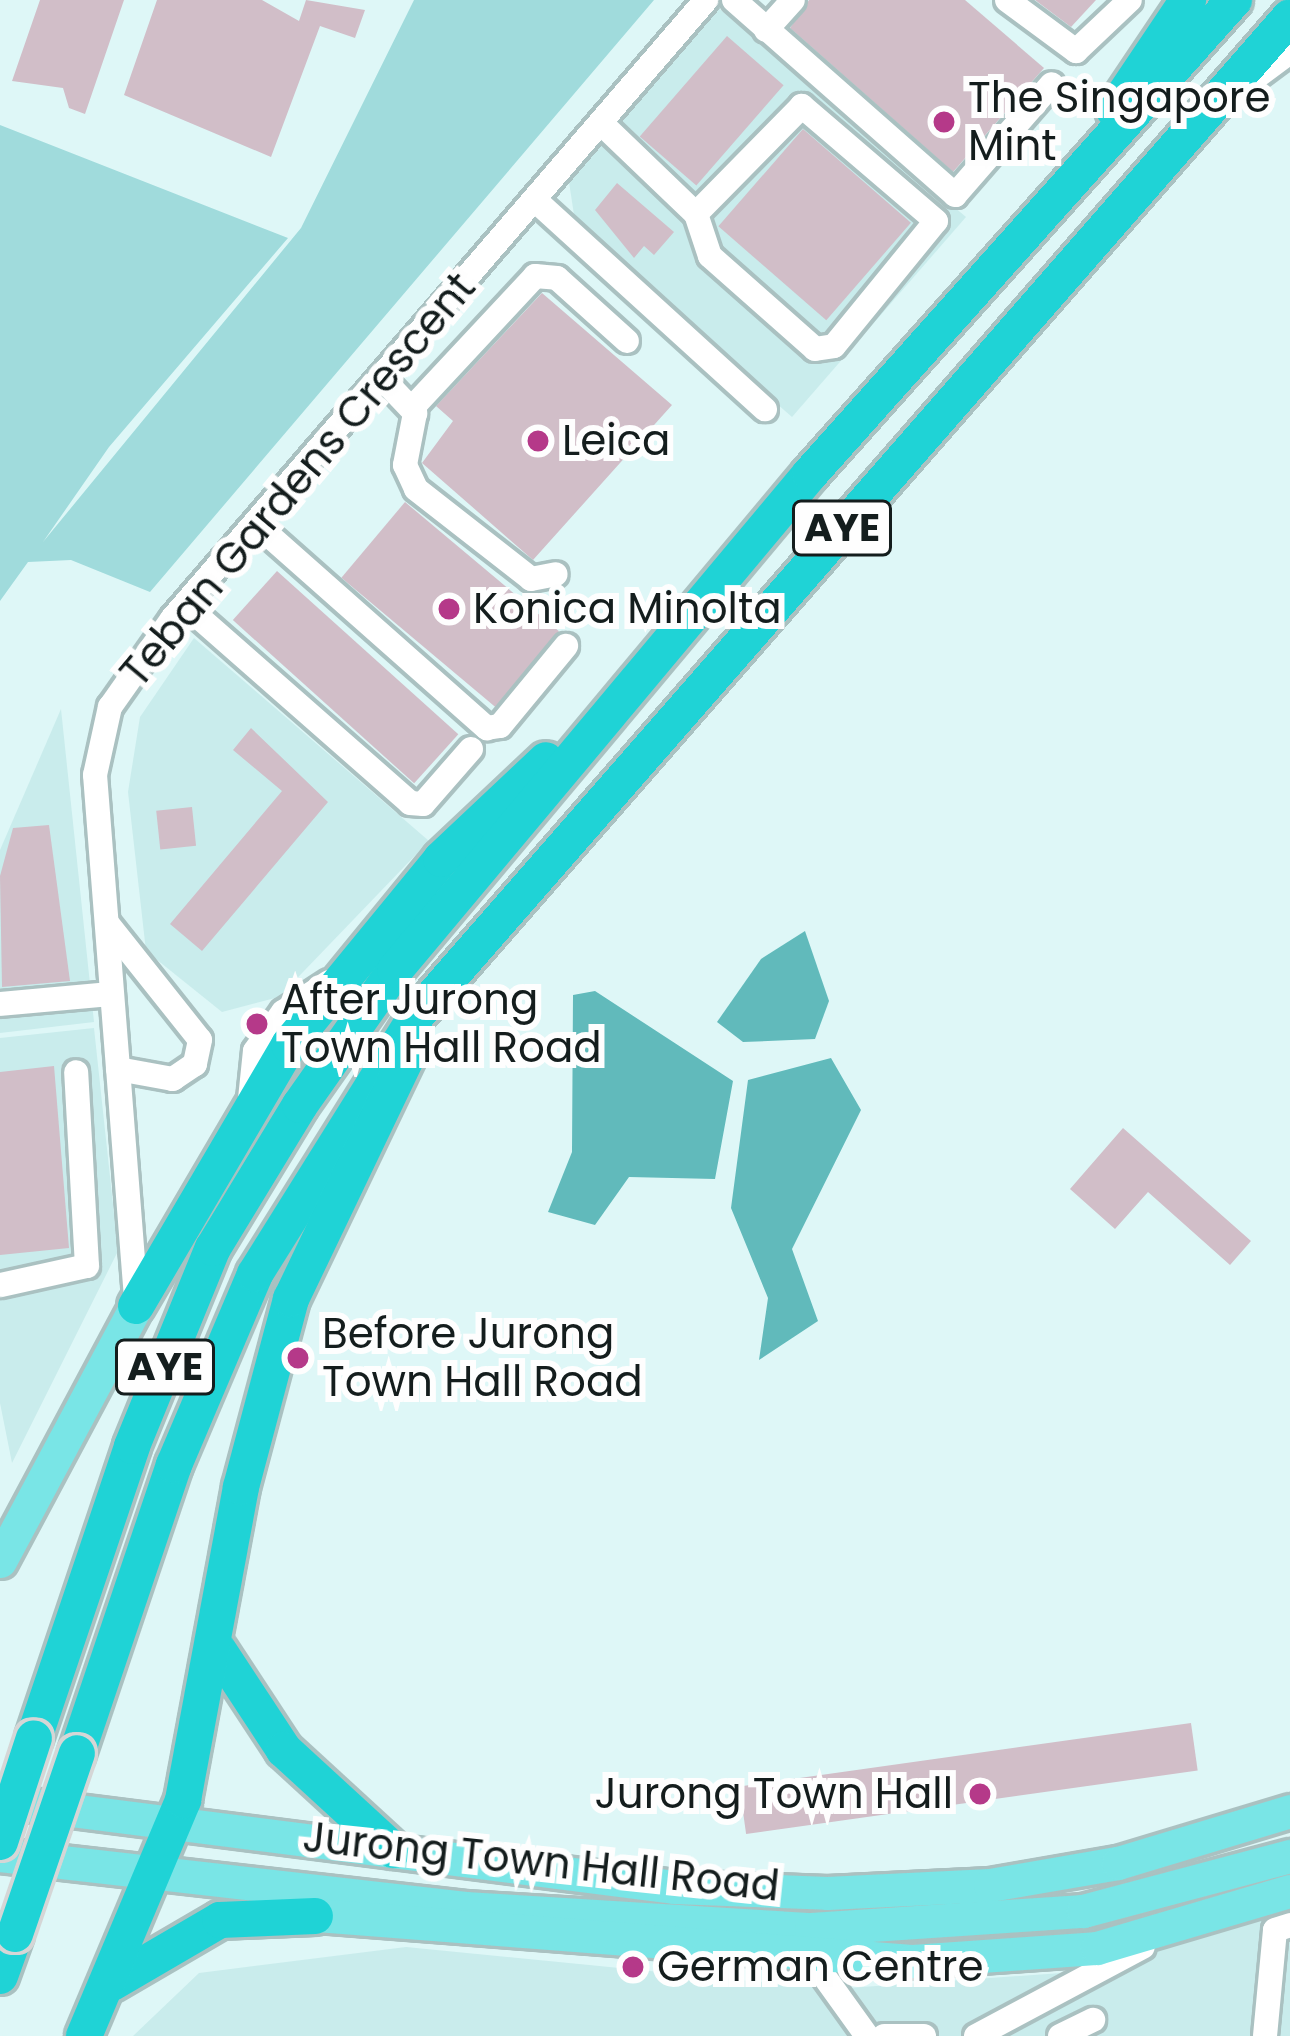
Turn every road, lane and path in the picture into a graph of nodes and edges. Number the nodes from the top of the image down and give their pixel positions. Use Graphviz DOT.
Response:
graph roads {
  1 [pos="706,0"];
  2 [pos="734,0"];
  3 [pos="793,0"];
  4 [pos="1007,0"];
  5 [pos="1130,0"];
  6 [pos="1188,0"];
  7 [pos="1234,0"];
  8 [pos="1290,17"];
  9 [pos="766,30"];
  10 [pos="1290,52"];
  11 [pos="1052,84"];
  12 [pos="1206,111"];
  13 [pos="601,123"];
  14 [pos="1109,137"];
  15 [pos="535,200"];
  16 [pos="697,214"];
  17 [pos="627,340"];
  18 [pos="380,377"];
  19 [pos="413,407"];
  20 [pos="765,409"];
  21 [pos="255,523"];
  22 [pos="556,574"];
  23 [pos="185,605"];
  24 [pos="670,641"];
  25 [pos="566,646"];
  26 [pos="471,748"];
  27 [pos="106,921"];
  28 [pos="110,994"];
  29 [pos="0,1004"];
  30 [pos="416,1016"];
  31 [pos="118,1069"];
  32 [pos="76,1072"];
  33 [pos="123,1118"];
  34 [pos="82,1126"];
  35 [pos="1,1285"];
  36 [pos="136,1306"];
  37 [pos="2,1558"];
  38 [pos="219,1652"];
  39 [pos="0,1802"];
  40 [pos="1290,1811"];
  41 [pos="178,1819"];
  42 [pos="0,1842"];
  43 [pos="393,1850"];
  44 [pos="0,1856"];
  45 [pos="1290,1856"];
  46 [pos="154,1876"];
  47 [pos="1290,1891"];
  48 [pos="992,1902"];
  49 [pos="315,1916"];
  50 [pos="1290,1925"];
  51 [pos="1184,1929"];
  52 [pos="811,1944"];
  53 [pos="0,1976"];
  54 [pos="99,2008"];
  55 [pos="1093,2020"];
  56 [pos="867,2036"];
  57 [pos="884,2036"];
  58 [pos="924,2036"];
  59 [pos="976,2036"];
  60 [pos="1060,2036"];
  61 [pos="1265,2036"];
  1 -- 13 [label="street, Teban Gardens Crescent"];
  2 -- 9 [label="street"];
  3 -- 9 [label="street"];
  4 -- 5 [label="street"];
  6 -- 14 [label="highway"];
  7 -- 14 [label="highway, AYE"];
  8 -- 12 [label="highway, AYE"];
  9 -- 11 [label="street"];
  10 -- 12 [label="street"];
  12 -- 30 [label="highway, AYE"];
  13 -- 15 [label="street, Teban Gardens Crescent"];
  13 -- 16 [label="street"];
  14 -- 24 [label="highway, AYE"];
  15 -- 18 [label="street, Teban Gardens Crescent"];
  15 -- 20 [label="street"];
  16 -- 16 [label="street"];
  17 -- 19 [label="street"];
  18 -- 19 [label="street"];
  18 -- 21 [label="street, Teban Gardens Crescent"];
  19 -- 22 [label="street"];
  21 -- 23 [label="street, Teban Gardens Crescent"];
  21 -- 25 [label="street"];
  23 -- 26 [label="street"];
  23 -- 27 [label="street, Teban Gardens Crescent"];
  24 -- 36 [label="highway"];
  24 -- 42 [label="highway, AYE, bridge"];
  27 -- 28 [label="street, Teban Gardens Crescent"];
  27 -- 31 [label="street"];
  28 -- 29 [label="street"];
  28 -- 31 [label="street, Teban Gardens Crescent"];
  30 -- 38 [label="highway"];
  30 -- 53 [label="highway, AYE, bridge"];
  31 -- 33 [label="street, Teban Gardens Crescent"];
  32 -- 34 [label="street"];
  33 -- 34 [label="street"];
  33 -- 36 [label="street, Teban Gardens Crescent"];
  34 -- 35 [label="street"];
  36 -- 37 [label="main road"];
  38 -- 41 [label="highway"];
  38 -- 43 [label="highway"];
  39 -- 41 [label="main road, Jurong Town Hall Road"];
  40 -- 48 [label="main road, Jurong Town Hall Road"];
  41 -- 43 [label="main road, Jurong Town Hall Road"];
  41 -- 46 [label="highway"];
  43 -- 48 [label="main road, Jurong Town Hall Road"];
  44 -- 46 [label="main road, Jurong Town Hall Road"];
  45 -- 48 [label="main road, Jurong Town Hall Road"];
  46 -- 49 [label="main road, Jurong Town Hall Road"];
  46 -- 52 [label="main road, Jurong Town Hall Road"];
  46 -- 54 [label="highway"];
  47 -- 51 [label="main road"];
  48 -- 52 [label="main road, Jurong Town Hall Road"];
  49 -- 52 [label="main road, Jurong Town Hall Road"];
  49 -- 54 [label="highway"];
  50 -- 61 [label="street"];
  51 -- 52 [label="main road"];
  51 -- 59 [label="street"];
  52 -- 56 [label="street"];
  55 -- 60 [label="street"];
  57 -- 58 [label="street"];
}
